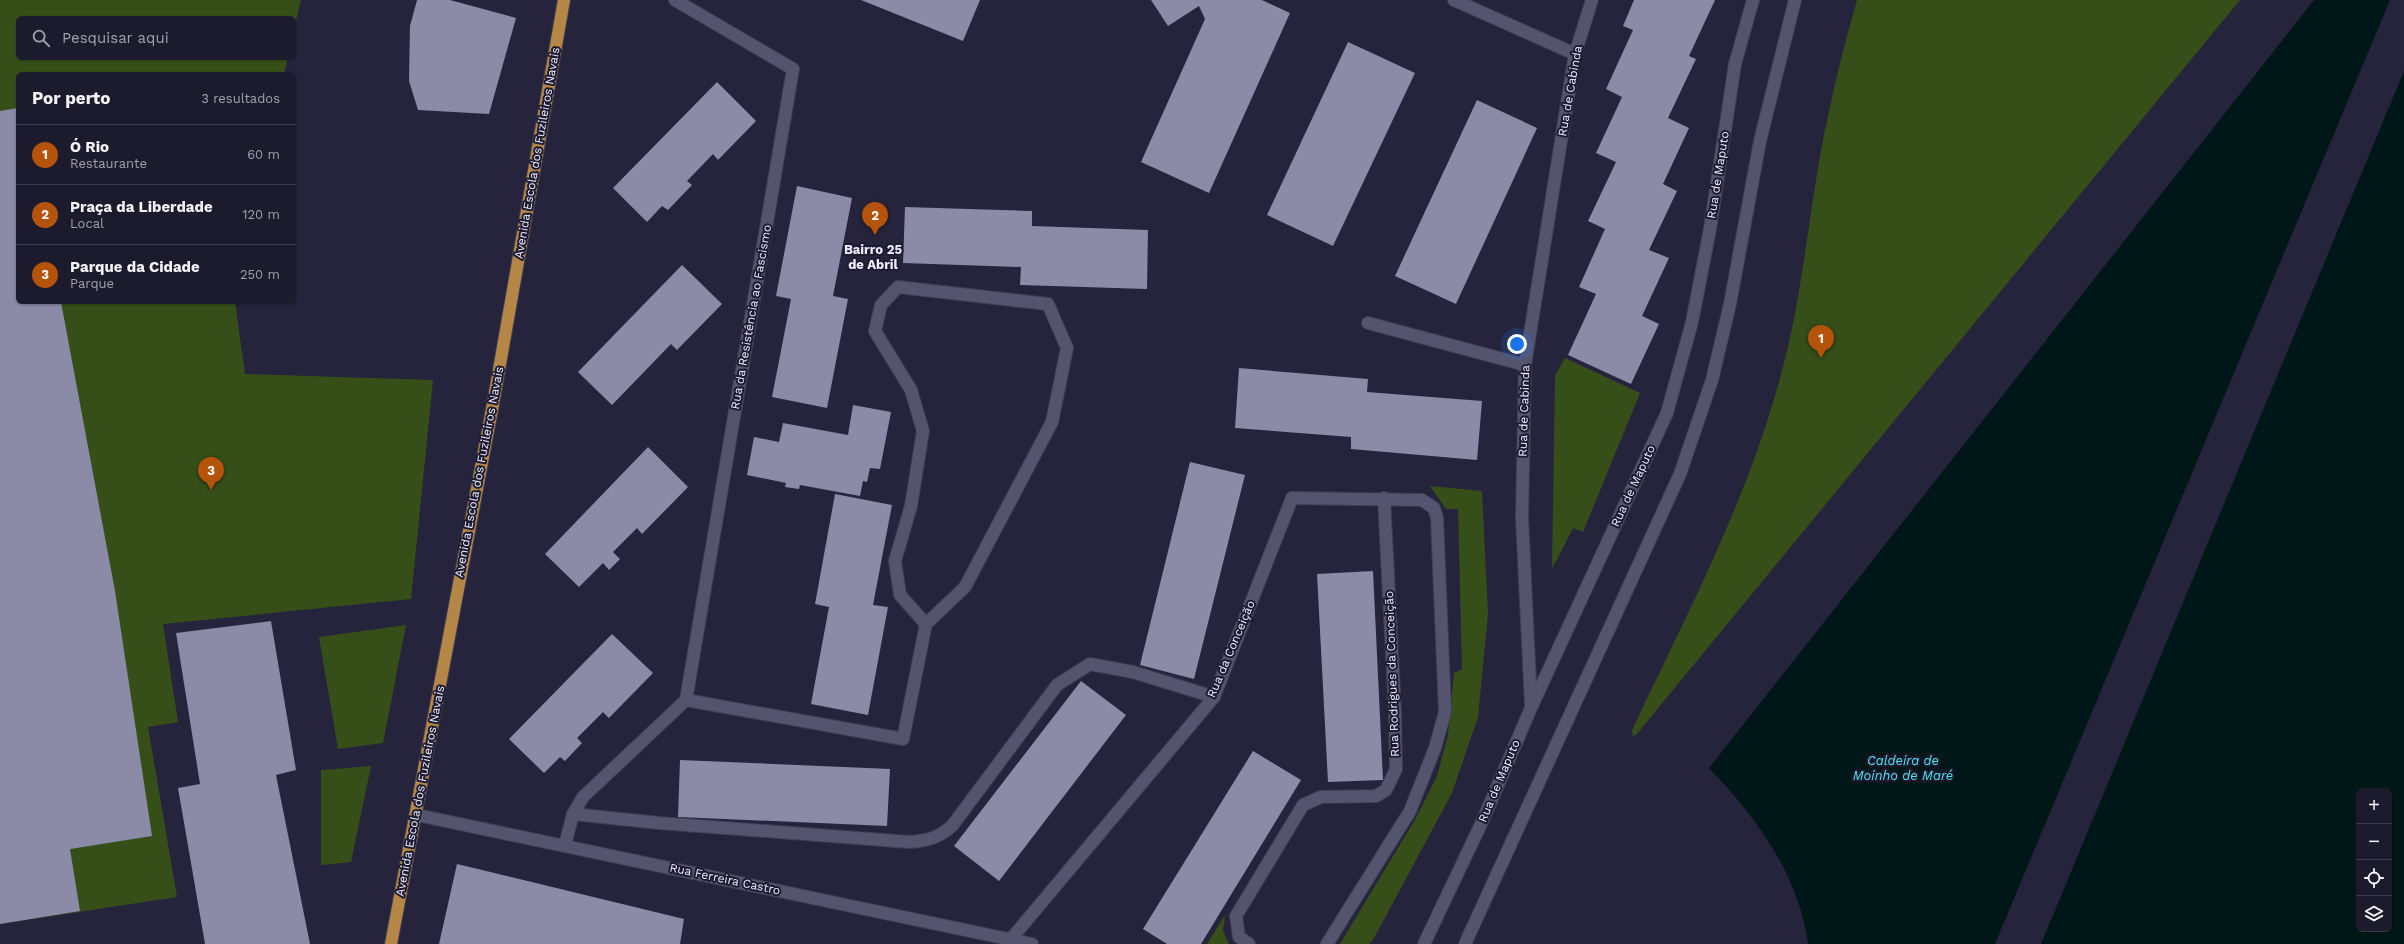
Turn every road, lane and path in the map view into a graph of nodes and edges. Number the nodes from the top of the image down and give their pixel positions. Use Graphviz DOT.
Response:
graph roads {
  1 [pos="564,0"];
  2 [pos="675,0"];
  3 [pos="1454,0"];
  4 [pos="1592,0"];
  5 [pos="1753,0"];
  6 [pos="1795,0"];
  7 [pos="1575,54"];
  8 [pos="1368,323"];
  9 [pos="1525,365"];
  10 [pos="1384,498"];
  11 [pos="926,624"];
  12 [pos="1214,696"];
  13 [pos="686,700"];
  14 [pos="1531,708"];
  15 [pos="573,814"];
  16 [pos="417,815"];
  17 [pos="565,845"];
  18 [pos="1011,942"];
  19 [pos="391,944"];
  20 [pos="1032,944"];
  21 [pos="1249,944"];
  22 [pos="1327,944"];
  23 [pos="1424,944"];
  24 [pos="1465,944"];
  1 -- 16 [label="main road, Avenida Escola dos Fuzileiros Navais"];
  2 -- 13 [label="street, Rua da Resistência ao Fascismo"];
  3 -- 7 [label="street"];
  4 -- 7 [label="street, Rua de Cabinda"];
  5 -- 14 [label="street, Rua de Maputo"];
  6 -- 24 [label="street"];
  7 -- 9 [label="street, Rua de Cabinda"];
  8 -- 9 [label="street"];
  9 -- 14 [label="street, Rua de Cabinda"];
  10 -- 12 [label="street, Rua da Conceição"];
  10 -- 21 [label="street, Rua Rodrigues da Conceição"];
  10 -- 22 [label="street, Rua da Conceição"];
  11 -- 11 [label="street"];
  11 -- 13 [label="street"];
  12 -- 15 [label="street"];
  12 -- 18 [label="street, Rua da Conceição"];
  13 -- 15 [label="street"];
  14 -- 23 [label="street, Rua de Maputo"];
  15 -- 17 [label="street"];
  16 -- 17 [label="street, Rua Ferreira Castro"];
  16 -- 19 [label="main road, Avenida Escola dos Fuzileiros Navais"];
  17 -- 18 [label="street, Rua Ferreira Castro"];
  18 -- 20 [label="street, Rua Ferreira Castro"];
}
